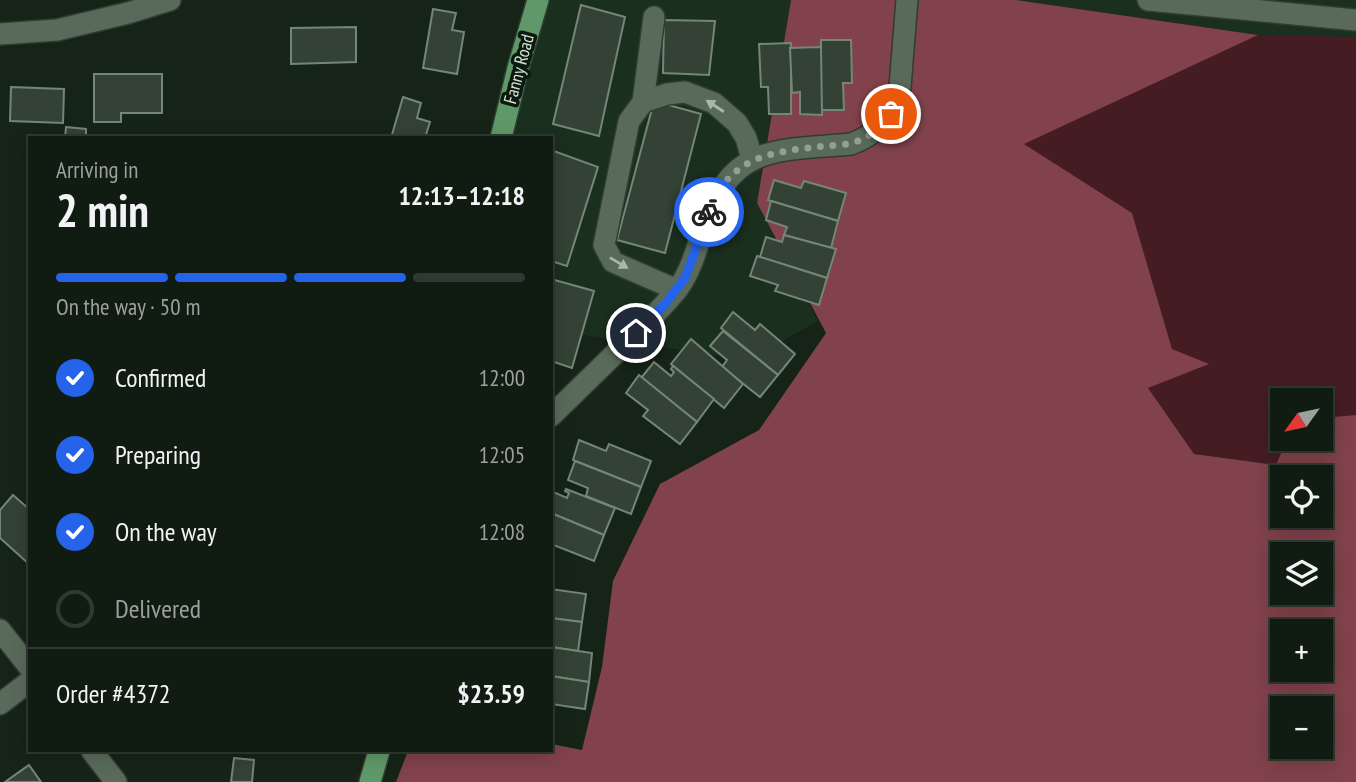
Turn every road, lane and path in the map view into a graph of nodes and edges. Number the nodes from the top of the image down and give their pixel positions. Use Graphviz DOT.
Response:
graph roads {
  1 [pos="170,0"];
  2 [pos="538,0"];
  3 [pos="907,0"];
  4 [pos="1148,0"];
  5 [pos="653,17"];
  6 [pos="1356,20"];
  7 [pos="0,34"];
  8 [pos="643,102"];
  9 [pos="501,136"];
  10 [pos="752,159"];
  11 [pos="677,290"];
  12 [pos="553,414"];
  13 [pos="0,629"];
  14 [pos="28,665"];
  15 [pos="28,683"];
  16 [pos="0,704"];
  17 [pos="93,752"];
  18 [pos="379,752"];
  19 [pos="116,782"];
  20 [pos="370,782"];
  1 -- 7 [label="street"];
  2 -- 9 [label="main road, Fanny Road"];
  3 -- 10 [label="street"];
  4 -- 6 [label="street"];
  5 -- 8 [label="street"];
  10 -- 8 [label="street, one-way"];
  8 -- 11 [label="street, one-way"];
  10 -- 11 [label="street"];
  11 -- 12 [label="street"];
  13 -- 14 [label="street"];
  15 -- 16 [label="street"];
  17 -- 19 [label="street"];
  18 -- 20 [label="main road"];
}
